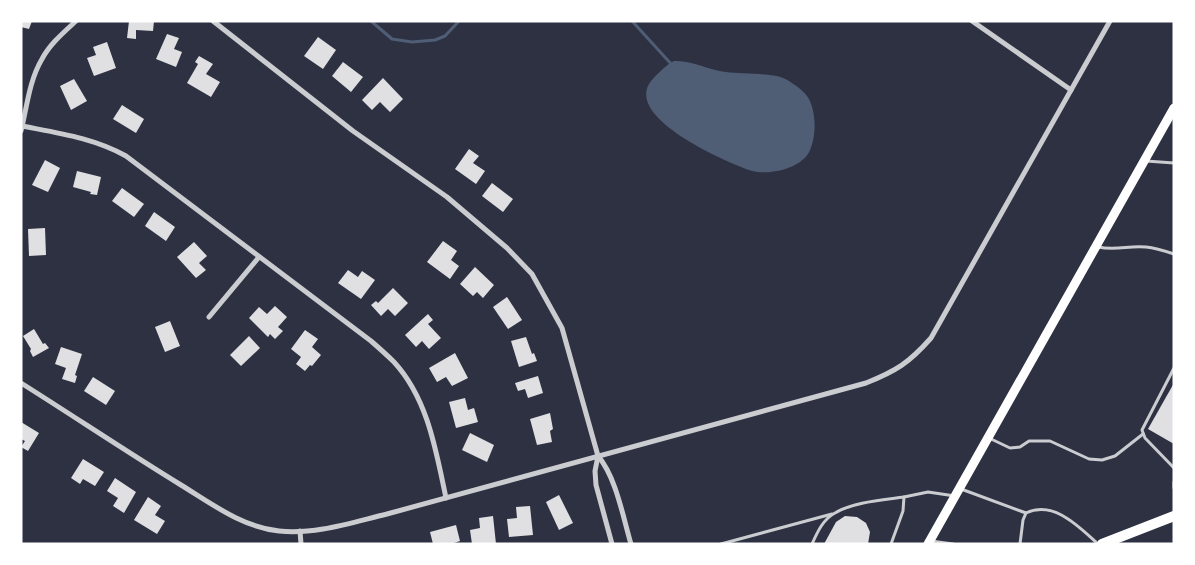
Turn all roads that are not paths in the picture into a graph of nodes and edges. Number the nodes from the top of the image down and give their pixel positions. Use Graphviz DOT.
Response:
graph roads {
  1 [pos="76,21"];
  2 [pos="213,21"];
  3 [pos="972,21"];
  4 [pos="1110,21"];
  5 [pos="1071,90"];
  6 [pos="1174,108"];
  7 [pos="22,128"];
  8 [pos="1143,161"];
  9 [pos="1174,164"];
  10 [pos="1096,246"];
  11 [pos="1174,254"];
  12 [pos="259,257"];
  13 [pos="209,316"];
  14 [pos="1174,368"];
  15 [pos="21,383"];
  16 [pos="1143,434"];
  17 [pos="989,438"];
  18 [pos="598,456"];
  19 [pos="1174,468"];
  20 [pos="1174,482"];
  21 [pos="1174,488"];
  22 [pos="958,493"];
  23 [pos="446,498"];
  24 [pos="904,498"];
  25 [pos="834,513"];
  26 [pos="1026,513"];
  27 [pos="1174,516"];
  28 [pos="300,531"];
  29 [pos="929,542"];
  30 [pos="301,544"];
  31 [pos="612,544"];
  32 [pos="631,544"];
  33 [pos="721,544"];
  34 [pos="812,544"];
  35 [pos="891,544"];
  36 [pos="953,544"];
  37 [pos="1020,544"];
  38 [pos="1100,544"];
  1 -- 7 [label="street"];
  2 -- 18 [label="street"];
  3 -- 5 [label="street"];
  4 -- 5 [label="street"];
  5 -- 18 [label="street"];
  6 -- 8 [label="main road"];
  7 -- 12 [label="street"];
  8 -- 9 [label="lane"];
  8 -- 10 [label="main road"];
  10 -- 11 [label="lane"];
  10 -- 17 [label="main road"];
  12 -- 13 [label="street"];
  12 -- 23 [label="street"];
  14 -- 16 [label="lane"];
  15 -- 28 [label="street"];
  16 -- 17 [label="lane"];
  16 -- 19 [label="lane"];
  17 -- 22 [label="main road"];
  18 -- 23 [label="street"];
  18 -- 31 [label="street"];
  18 -- 32 [label="street"];
  20 -- 21 [label="lane"];
  22 -- 24 [label="lane"];
  22 -- 26 [label="lane"];
  22 -- 29 [label="main road"];
  23 -- 28 [label="street"];
  24 -- 25 [label="lane"];
  24 -- 35 [label="lane"];
  25 -- 33 [label="lane"];
  25 -- 34 [label="lane"];
  26 -- 37 [label="lane"];
  26 -- 38 [label="lane"];
  27 -- 38 [label="highway"];
  28 -- 30 [label="street"];
  29 -- 36 [label="lane"];
}
